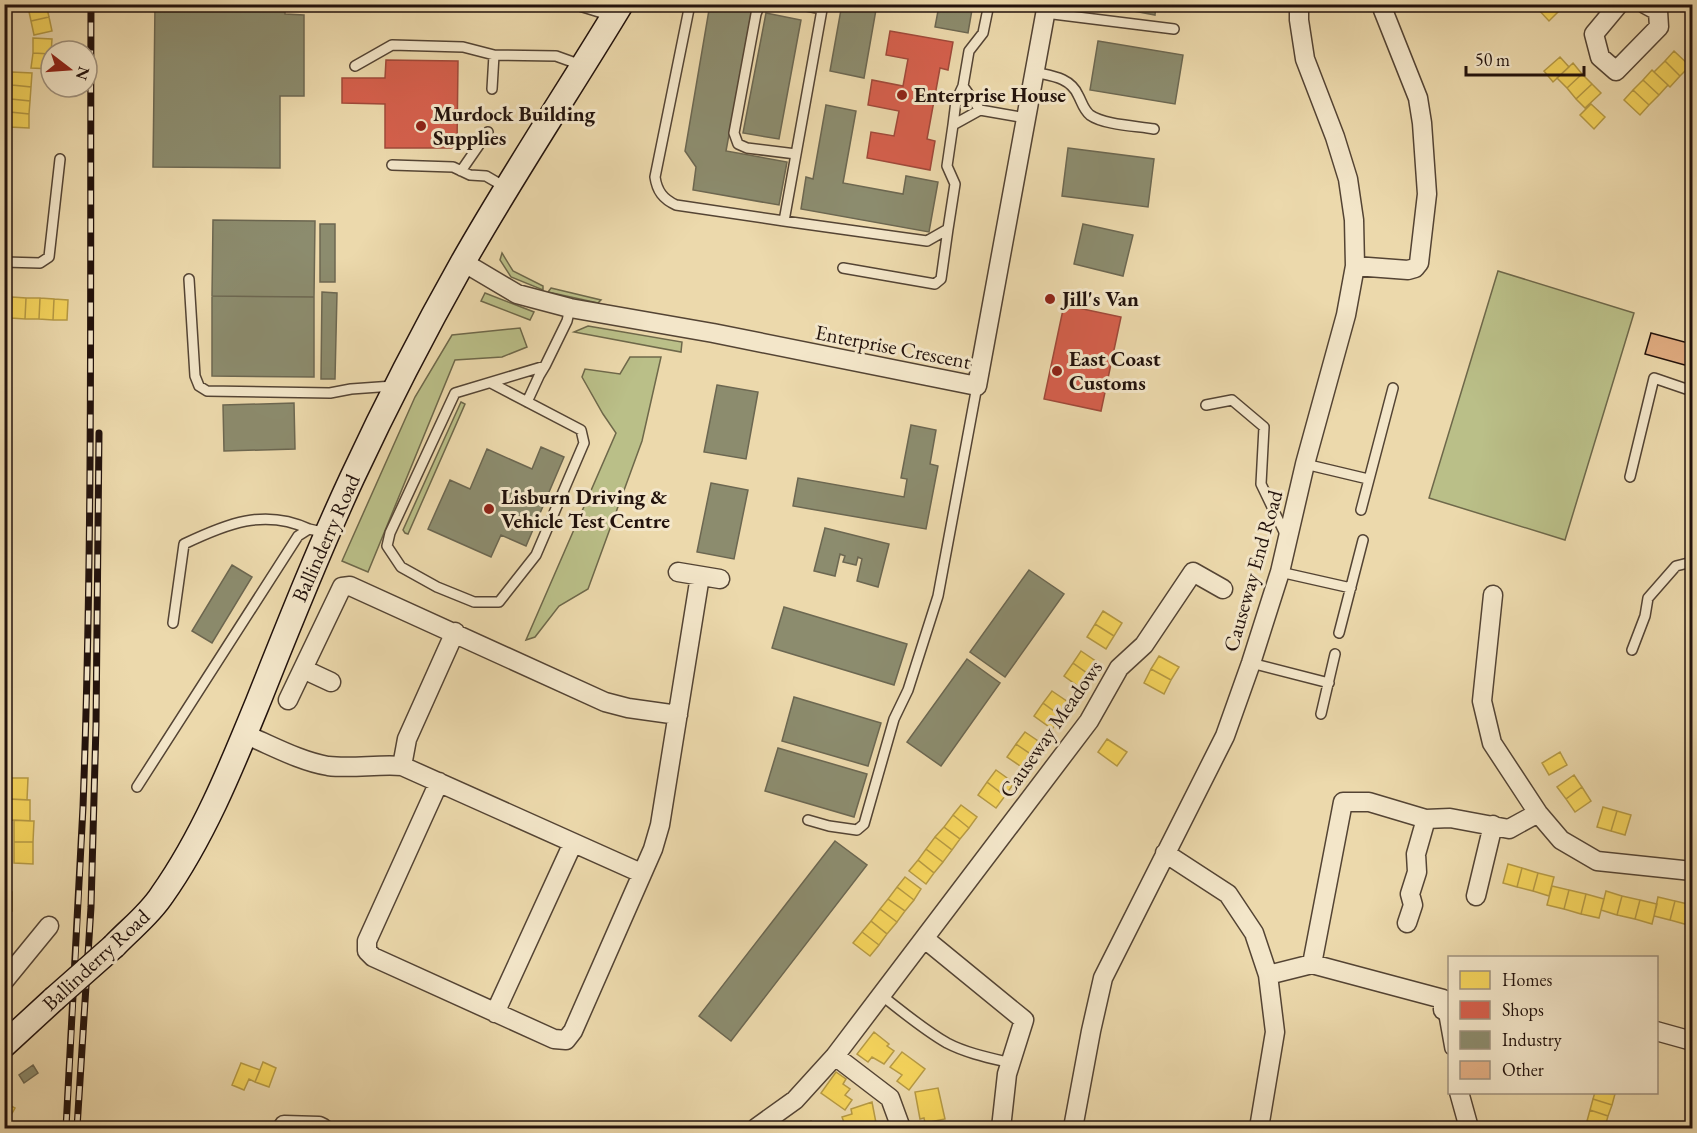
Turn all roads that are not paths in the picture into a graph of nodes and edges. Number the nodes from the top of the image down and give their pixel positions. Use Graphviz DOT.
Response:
graph roads {
  1 [pos="479,4"];
  2 [pos="545,4"];
  3 [pos="573,4"];
  4 [pos="690,4"];
  5 [pos="760,4"];
  6 [pos="797,4"];
  7 [pos="988,4"];
  8 [pos="1299,4"];
  9 [pos="1384,4"];
  10 [pos="1619,4"];
  11 [pos="1646,4"];
  12 [pos="499,5"];
  13 [pos="823,7"];
  14 [pos="1046,9"];
  15 [pos="618,11"];
  16 [pos="1174,29"];
  17 [pos="494,55"];
  18 [pos="355,66"];
  19 [pos="584,67"];
  20 [pos="1034,72"];
  21 [pos="963,86"];
  22 [pos="492,89"];
  23 [pos="980,110"];
  24 [pos="1026,118"];
  25 [pos="952,125"];
  26 [pos="1154,129"];
  27 [pos="488,132"];
  28 [pos="796,154"];
  29 [pos="60,159"];
  30 [pos="392,165"];
  31 [pos="461,171"];
  32 [pos="508,188"];
  33 [pos="784,221"];
  34 [pos="948,229"];
  35 [pos="4,262"];
  36 [pos="464,262"];
  37 [pos="1355,266"];
  38 [pos="843,268"];
  39 [pos="189,279"];
  40 [pos="570,308"];
  41 [pos="546,366"];
  42 [pos="491,383"];
  43 [pos="397,385"];
  44 [pos="977,386"];
  45 [pos="1393,388"];
  46 [pos="1692,391"];
  47 [pos="527,402"];
  48 [pos="1206,405"];
  49 [pos="1305,464"];
  50 [pos="1630,477"];
  51 [pos="1368,480"];
  52 [pos="1360,510"];
  53 [pos="318,531"];
  54 [pos="1288,539"];
  55 [pos="1364,540"];
  56 [pos="1692,562"];
  57 [pos="678,572"];
  58 [pos="1280,572"];
  59 [pos="700,576"];
  60 [pos="720,579"];
  61 [pos="1351,588"];
  62 [pos="1222,589"];
  63 [pos="1493,596"];
  64 [pos="173,623"];
  65 [pos="455,632"];
  66 [pos="1339,633"];
  67 [pos="1632,650"];
  68 [pos="1335,654"];
  69 [pos="1251,663"];
  70 [pos="303,669"];
  71 [pos="331,682"];
  72 [pos="1329,683"];
  73 [pos="288,700"];
  74 [pos="1321,714"];
  75 [pos="678,715"];
  76 [pos="244,734"];
  77 [pos="402,766"];
  78 [pos="439,782"];
  79 [pos="137,788"];
  80 [pos="1538,813"];
  81 [pos="1426,819"];
  82 [pos="808,820"];
  83 [pos="1493,825"];
  84 [pos="573,843"];
  85 [pos="1165,853"];
  86 [pos="1692,871"];
  87 [pos="641,873"];
  88 [pos="1476,896"];
  89 [pos="1407,923"];
  90 [pos="49,926"];
  91 [pos="925,939"];
  92 [pos="1312,964"];
  93 [pos="1268,975"];
  94 [pos="4,981"];
  95 [pos="881,995"];
  96 [pos="1443,1010"];
  97 [pos="495,1013"];
  98 [pos="1658,1032"];
  99 [pos="1692,1041"];
  100 [pos="1448,1042"];
  101 [pos="4,1044"];
  102 [pos="835,1056"];
  103 [pos="1011,1063"];
  104 [pos="1460,1094"];
  105 [pos="284,1125"];
  106 [pos="323,1128"];
  107 [pos="756,1128"];
  108 [pos="901,1128"];
  109 [pos="1001,1128"];
  110 [pos="1073,1128"];
  111 [pos="1259,1128"];
  112 [pos="1469,1128"];
  1 -- 12 [label="lane"];
  2 -- 12 [label="lane"];
  3 -- 15 [label="lane"];
  4 -- 33 [label="lane"];
  5 -- 28 [label="lane"];
  6 -- 13 [label="lane"];
  7 -- 21 [label="lane"];
  8 -- 37 [label="street, Causeway End Road"];
  9 -- 37 [label="street"];
  10 -- 11 [label="street"];
  13 -- 28 [label="lane"];
  14 -- 16 [label="lane"];
  14 -- 20 [label="street, Enterprise Crescent"];
  15 -- 19 [label="main road, Ballinderry Road"];
  17 -- 18 [label="lane"];
  17 -- 19 [label="lane"];
  17 -- 22 [label="lane"];
  19 -- 32 [label="main road, Ballinderry Road"];
  20 -- 24 [label="street, Enterprise Crescent"];
  20 -- 26 [label="lane"];
  21 -- 23 [label="lane"];
  21 -- 25 [label="lane"];
  23 -- 24 [label="lane"];
  23 -- 25 [label="lane"];
  24 -- 44 [label="street, Enterprise Crescent"];
  25 -- 34 [label="lane"];
  27 -- 31 [label="lane"];
  28 -- 33 [label="lane"];
  29 -- 35 [label="lane"];
  30 -- 31 [label="lane"];
  31 -- 32 [label="lane"];
  32 -- 36 [label="main road, Ballinderry Road"];
  33 -- 34 [label="lane"];
  34 -- 38 [label="lane"];
  36 -- 40 [label="street, Enterprise Crescent"];
  36 -- 43 [label="main road, Ballinderry Road"];
  37 -- 49 [label="street, Causeway End Road"];
  39 -- 43 [label="lane"];
  40 -- 41 [label="lane"];
  40 -- 44 [label="street, Enterprise Crescent"];
  41 -- 42 [label="lane"];
  41 -- 47 [label="lane"];
  42 -- 47 [label="lane"];
  42 -- 47 [label="lane"];
  43 -- 53 [label="main road, Ballinderry Road"];
  44 -- 82 [label="lane"];
  45 -- 51 [label="lane"];
  46 -- 50 [label="lane"];
  48 -- 54 [label="lane"];
  49 -- 51 [label="lane"];
  49 -- 54 [label="street, Causeway End Road"];
  51 -- 52 [label="lane"];
  53 -- 64 [label="lane"];
  53 -- 76 [label="main road, Ballinderry Road"];
  53 -- 79 [label="lane"];
  54 -- 58 [label="street, Causeway End Road"];
  55 -- 61 [label="lane"];
  56 -- 67 [label="lane"];
  57 -- 59 [label="street"];
  58 -- 61 [label="lane"];
  58 -- 69 [label="street, Causeway End Road"];
  59 -- 60 [label="street"];
  59 -- 75 [label="street"];
  61 -- 66 [label="lane"];
  62 -- 91 [label="street, Causeway Meadows"];
  63 -- 80 [label="street"];
  65 -- 70 [label="street"];
  65 -- 75 [label="street"];
  65 -- 77 [label="street"];
  68 -- 72 [label="lane"];
  69 -- 72 [label="lane"];
  69 -- 85 [label="street, Causeway End Road"];
  70 -- 71 [label="street"];
  70 -- 73 [label="street"];
  72 -- 74 [label="lane"];
  75 -- 87 [label="street"];
  76 -- 77 [label="street"];
  76 -- 101 [label="main road, Ballinderry Road, bridge"];
  77 -- 78 [label="street"];
  78 -- 84 [label="street"];
  78 -- 97 [label="street"];
  80 -- 83 [label="street"];
  80 -- 86 [label="street"];
  81 -- 83 [label="street"];
  81 -- 89 [label="street"];
  81 -- 92 [label="street"];
  83 -- 88 [label="street"];
  84 -- 87 [label="street"];
  84 -- 97 [label="street"];
  85 -- 93 [label="street"];
  85 -- 110 [label="street, Causeway End Road"];
  87 -- 97 [label="street"];
  90 -- 94 [label="street"];
  91 -- 95 [label="street, Causeway Meadows"];
  91 -- 103 [label="street"];
  92 -- 93 [label="street"];
  92 -- 96 [label="street"];
  93 -- 111 [label="street"];
  95 -- 102 [label="street, Causeway Meadows"];
  95 -- 103 [label="lane"];
  96 -- 100 [label="lane"];
  98 -- 99 [label="street"];
  102 -- 107 [label="street, Causeway Meadows"];
  102 -- 108 [label="street"];
  103 -- 109 [label="street"];
  104 -- 112 [label="street"];
  105 -- 106 [label="street"];
}
